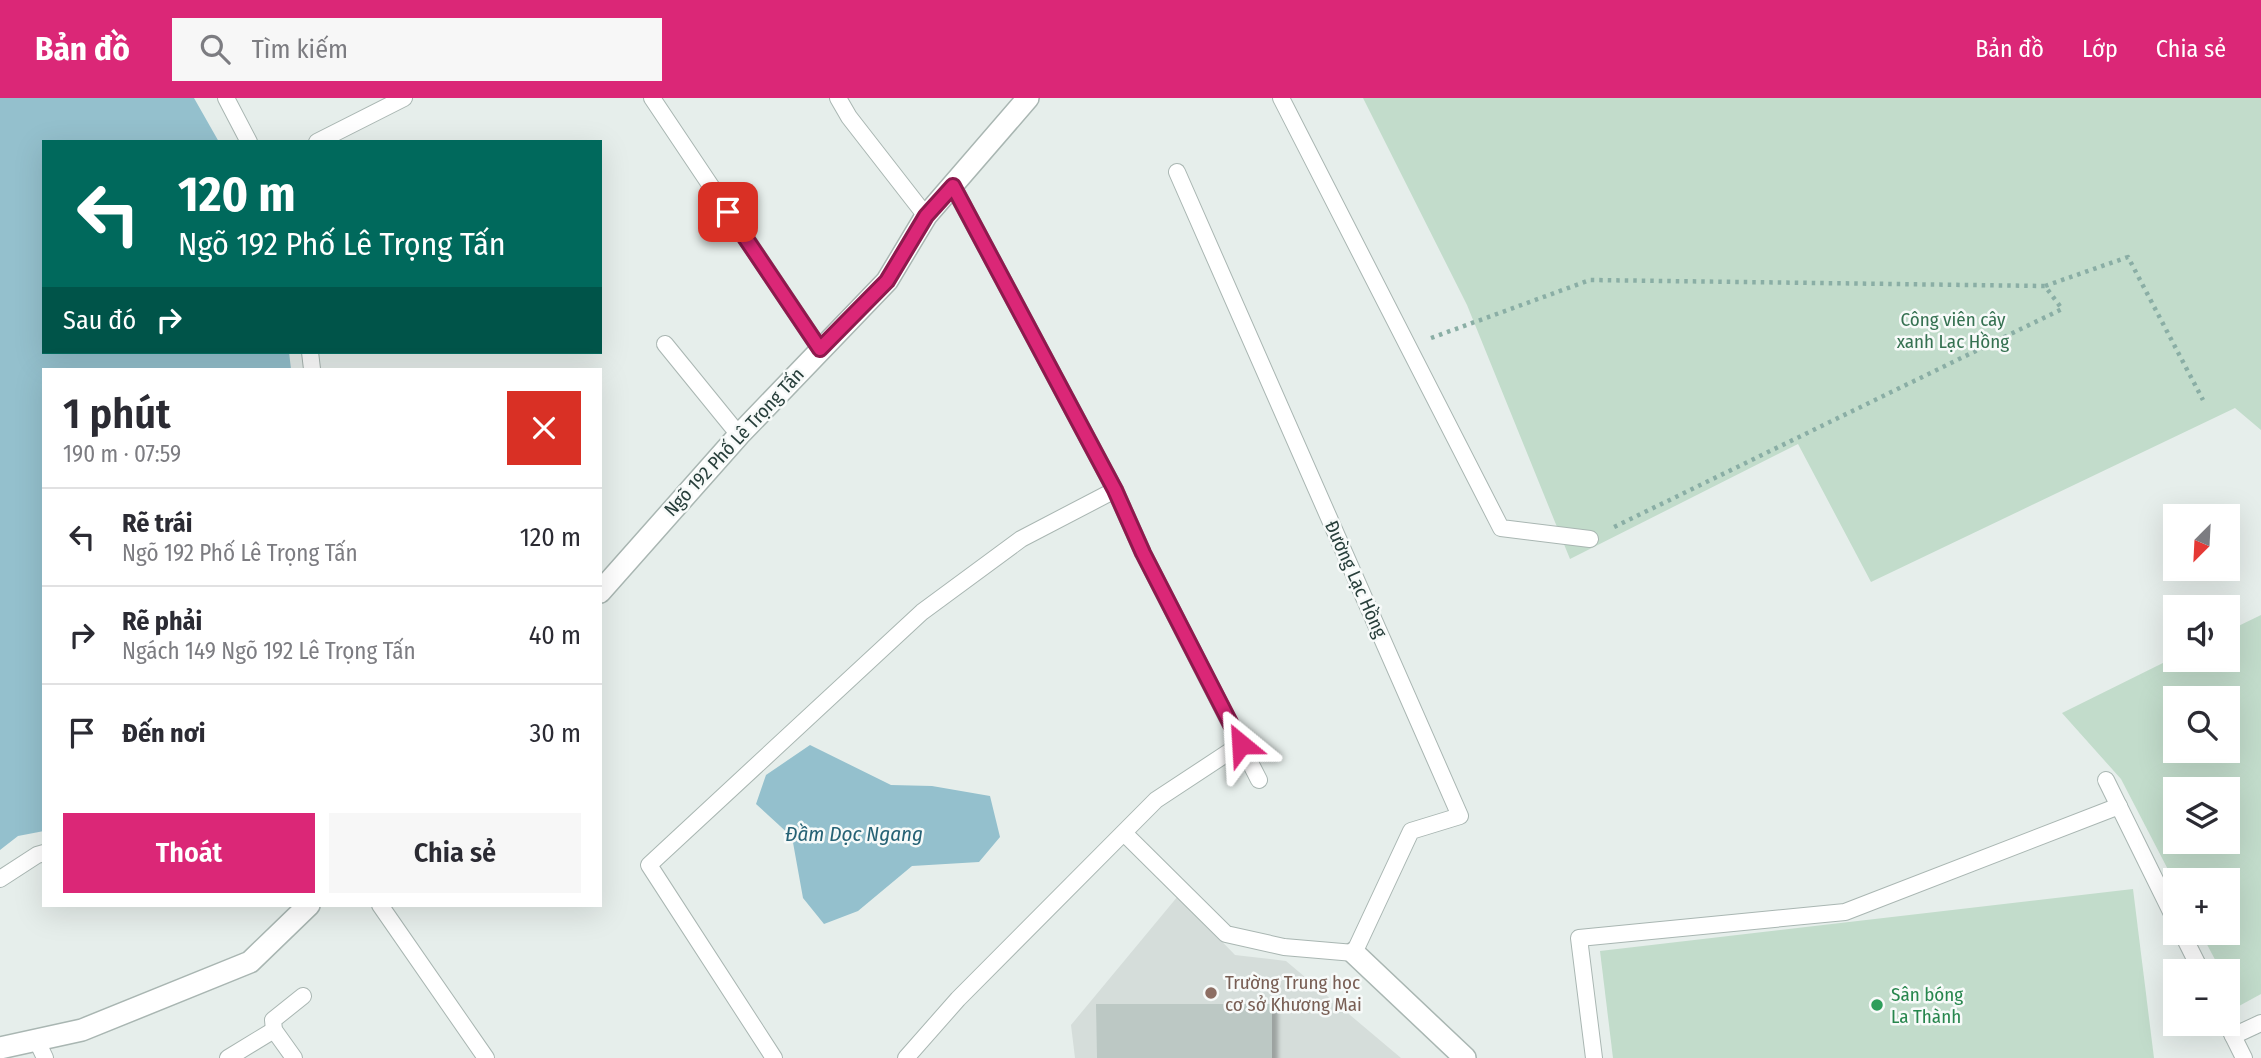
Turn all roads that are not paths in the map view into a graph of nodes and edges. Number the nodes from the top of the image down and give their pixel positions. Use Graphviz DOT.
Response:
graph roads {
  1 [pos="226,98"];
  2 [pos="404,98"];
  3 [pos="652,98"];
  4 [pos="838,98"];
  5 [pos="1028,98"];
  6 [pos="1281,98"];
  7 [pos="247,140"];
  8 [pos="321,140"];
  9 [pos="1177,172"];
  10 [pos="953,186"];
  11 [pos="926,216"];
  12 [pos="664,344"];
  13 [pos="820,349"];
  14 [pos="739,435"];
  15 [pos="1115,490"];
  16 [pos="1590,540"];
  17 [pos="602,590"];
  18 [pos="1241,744"];
  19 [pos="1259,780"];
  20 [pos="2106,780"];
  21 [pos="2119,806"];
  22 [pos="1124,833"];
  23 [pos="42,854"];
  24 [pos="0,878"];
  25 [pos="2163,896"];
  26 [pos="308,907"];
  27 [pos="381,907"];
  28 [pos="1354,953"];
  29 [pos="303,996"];
  30 [pos="2261,1023"];
  31 [pos="2240,1028"];
  32 [pos="274,1030"];
  33 [pos="2233,1036"];
  34 [pos="0,1048"];
  35 [pos="41,1050"];
  36 [pos="228,1058"];
  37 [pos="294,1058"];
  38 [pos="486,1058"];
  39 [pos="774,1058"];
  40 [pos="906,1058"];
  41 [pos="1465,1058"];
  42 [pos="1594,1058"];
  43 [pos="2244,1058"];
  1 -- 7 [label="lane"];
  2 -- 8 [label="lane"];
  3 -- 13 [label="lane"];
  4 -- 11 [label="lane"];
  5 -- 10 [label="street, Ngõ 192 Phố Lê Trọng Tấn"];
  6 -- 16 [label="lane"];
  9 -- 28 [label="lane, Đường Lạc Hồng"];
  10 -- 11 [label="street, Ngõ 192 Phố Lê Trọng Tấn"];
  10 -- 15 [label="lane"];
  11 -- 13 [label="street, Ngõ 192 Phố Lê Trọng Tấn"];
  12 -- 14 [label="lane"];
  13 -- 14 [label="street, Ngõ 192 Phố Lê Trọng Tấn"];
  14 -- 17 [label="street, Ngõ 192 Phố Lê Trọng Tấn"];
  15 -- 18 [label="lane"];
  15 -- 39 [label="lane"];
  18 -- 19 [label="lane"];
  18 -- 22 [label="lane"];
  20 -- 21 [label="lane"];
  21 -- 25 [label="lane"];
  21 -- 42 [label="lane"];
  22 -- 28 [label="lane"];
  22 -- 40 [label="lane"];
  23 -- 24 [label="lane"];
  26 -- 35 [label="street"];
  27 -- 38 [label="lane"];
  28 -- 41 [label="street"];
  29 -- 32 [label="lane"];
  30 -- 31 [label="lane"];
  32 -- 36 [label="lane"];
  32 -- 37 [label="lane"];
  33 -- 43 [label="lane"];
  34 -- 35 [label="street"];
}
